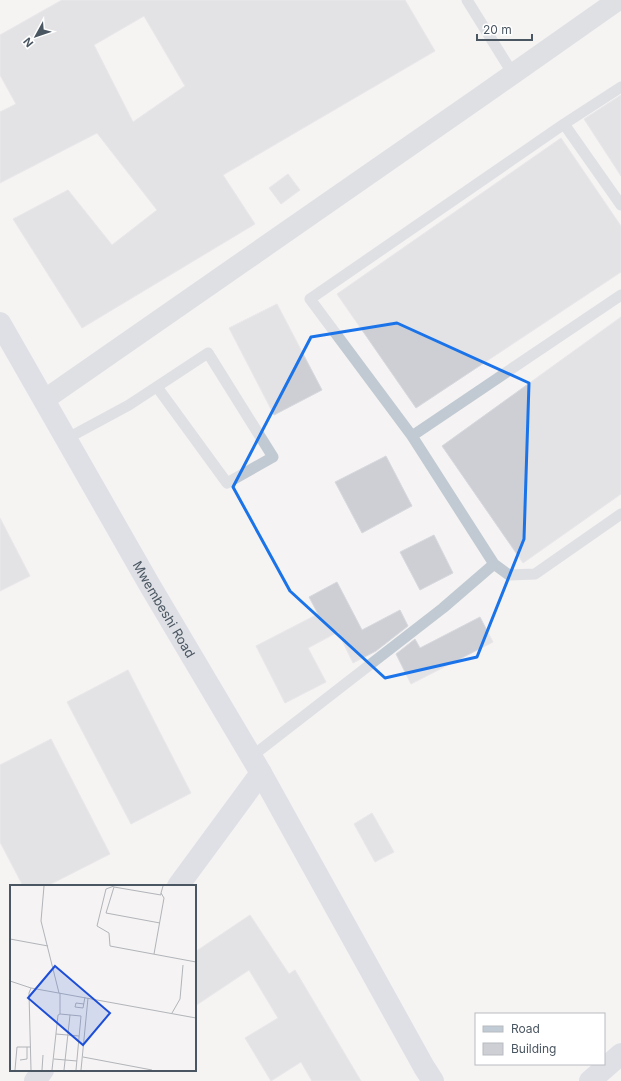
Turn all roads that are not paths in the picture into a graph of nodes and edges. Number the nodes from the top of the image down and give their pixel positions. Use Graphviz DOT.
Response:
graph roads {
  1 [pos="467,0"];
  2 [pos="618,0"];
  3 [pos="513,74"];
  4 [pos="621,87"];
  5 [pos="564,124"];
  6 [pos="621,205"];
  7 [pos="621,295"];
  8 [pos="0,323"];
  9 [pos="157,386"];
  10 [pos="44,400"];
  11 [pos="412,436"];
  12 [pos="66,438"];
  13 [pos="621,514"];
  14 [pos="494,564"];
  15 [pos="256,765"];
  16 [pos="179,885"];
  17 [pos="621,1054"];
  18 [pos="42,1071"];
  19 [pos="35,1081"];
  20 [pos="433,1081"];
  21 [pos="590,1081"];
  1 -- 3 [label="lane"];
  2 -- 3 [label="street"];
  3 -- 10 [label="street"];
  4 -- 5 [label="lane"];
  5 -- 6 [label="lane"];
  5 -- 11 [label="lane"];
  7 -- 11 [label="lane"];
  8 -- 10 [label="street, Mwembeshi Road"];
  9 -- 9 [label="lane"];
  9 -- 12 [label="lane"];
  10 -- 12 [label="street, Mwembeshi Road"];
  11 -- 14 [label="lane"];
  12 -- 15 [label="street, Mwembeshi Road"];
  13 -- 14 [label="lane"];
  14 -- 15 [label="lane"];
  15 -- 16 [label="street"];
  15 -- 20 [label="street, Mwembeshi Road"];
  17 -- 21 [label="street"];
  18 -- 19 [label="street"];
}
